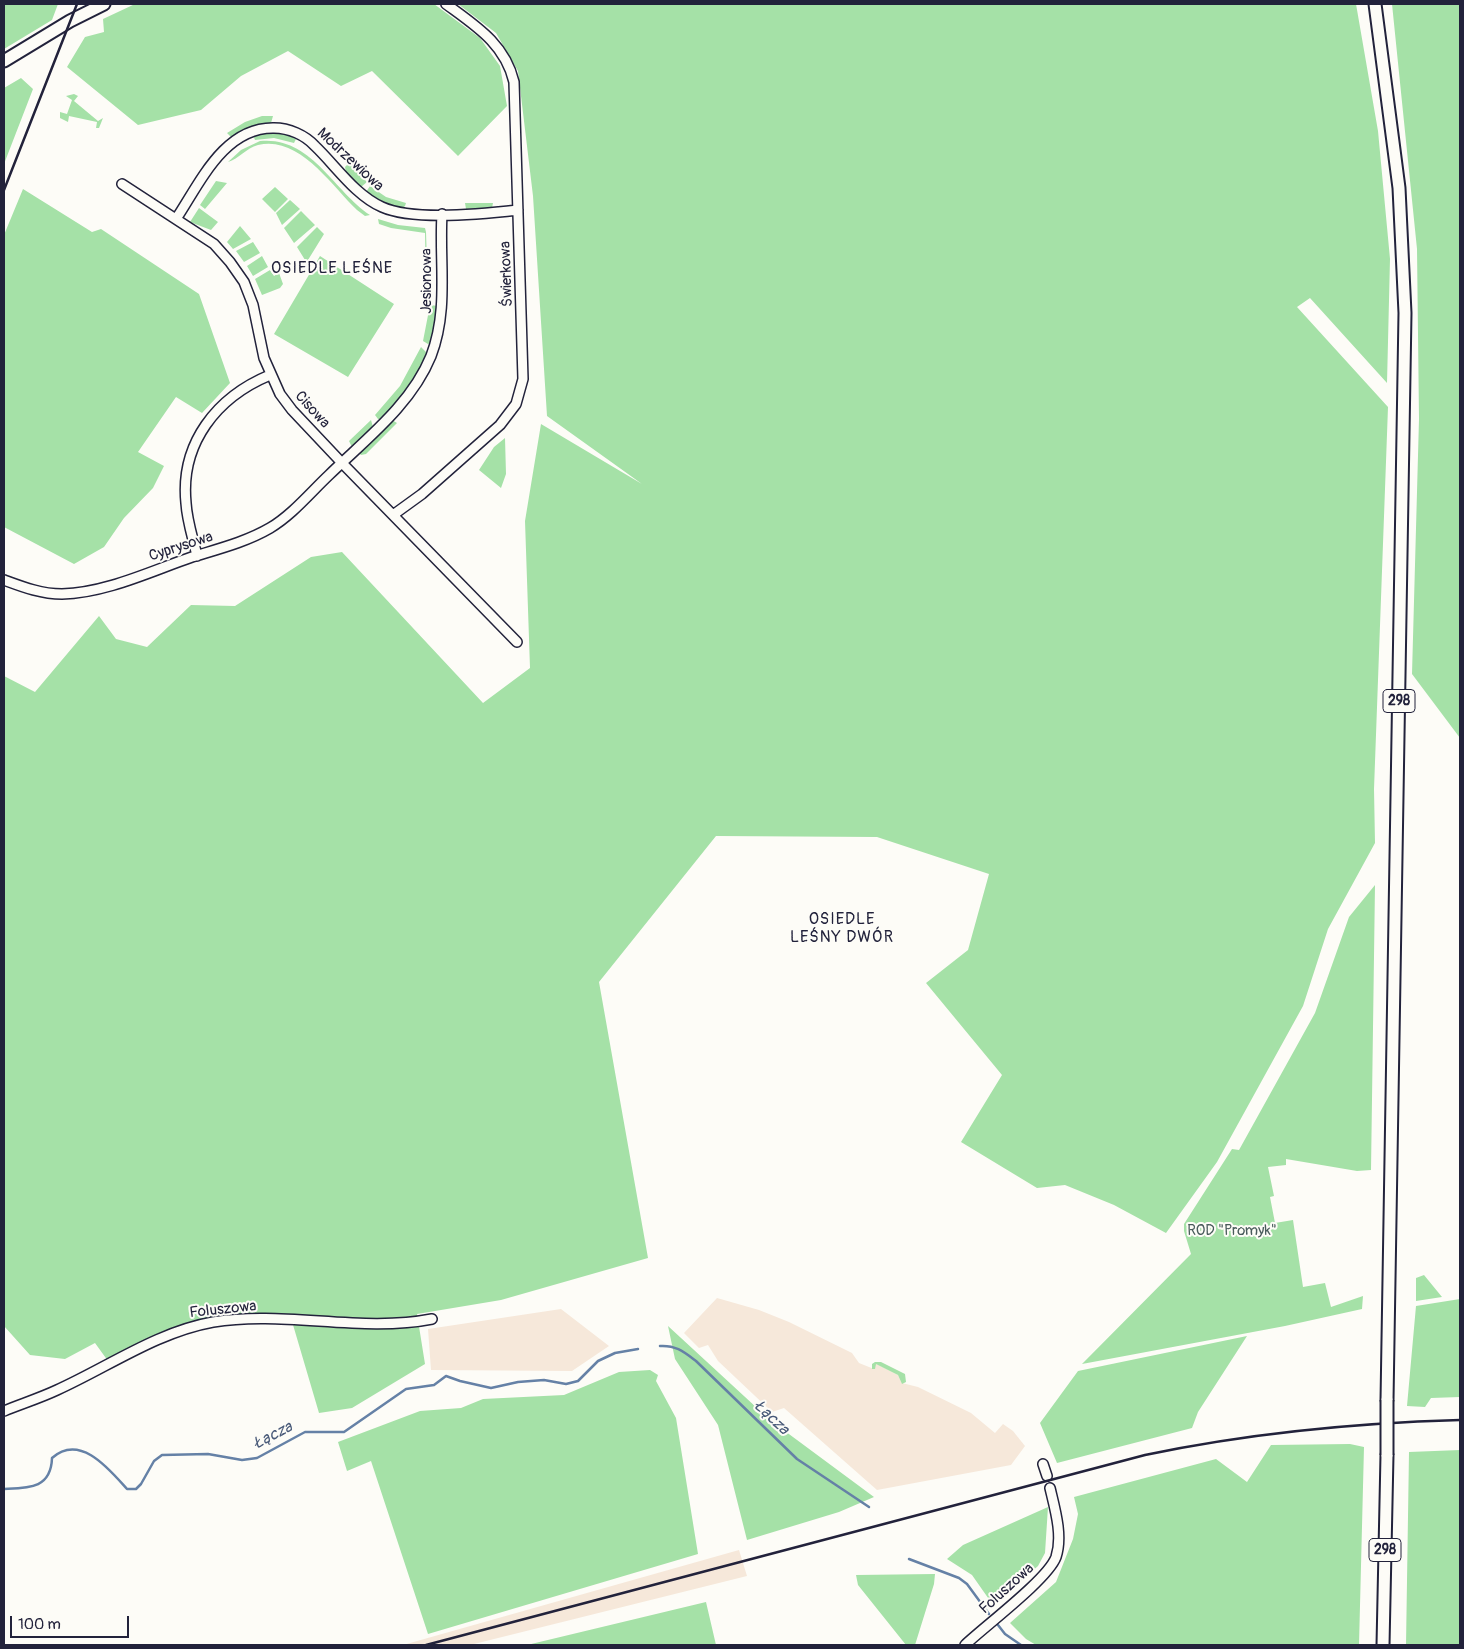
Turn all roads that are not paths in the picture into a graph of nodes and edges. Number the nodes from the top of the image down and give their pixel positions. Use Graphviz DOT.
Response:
graph roads {
  1 [pos="104,4"];
  2 [pos="446,4"];
  3 [pos="1375,4"];
  4 [pos="4,61"];
  5 [pos="122,184"];
  6 [pos="518,210"];
  7 [pos="442,214"];
  8 [pos="176,219"];
  9 [pos="270,375"];
  10 [pos="342,463"];
  11 [pos="393,515"];
  12 [pos="197,556"];
  13 [pos="4,580"];
  14 [pos="516,642"];
  15 [pos="432,1319"];
  16 [pos="4,1411"];
  17 [pos="1043,1464"];
  18 [pos="1047,1476"];
  19 [pos="1050,1488"];
  20 [pos="965,1645"];
  21 [pos="1384,1645"];
  1 -- 4 [label="main road"];
  2 -- 6 [label="street, Świerkowa"];
  3 -- 21 [label="main road, 298, bridge"];
  5 -- 8 [label="street, Cisowa"];
  6 -- 7 [label="street, Modrzewiowa"];
  6 -- 11 [label="street, Świerkowa"];
  7 -- 8 [label="street, Modrzewiowa"];
  7 -- 10 [label="street, Jesionowa"];
  8 -- 9 [label="street, Cisowa"];
  9 -- 10 [label="street, Cisowa"];
  9 -- 12 [label="street"];
  10 -- 11 [label="street, Cisowa"];
  10 -- 12 [label="street, Cyprysowa"];
  11 -- 14 [label="street, Cisowa"];
  12 -- 13 [label="street, Cyprysowa"];
  15 -- 16 [label="street, Foluszowa"];
  17 -- 18 [label="street"];
  19 -- 20 [label="street, Foluszowa"];
}
